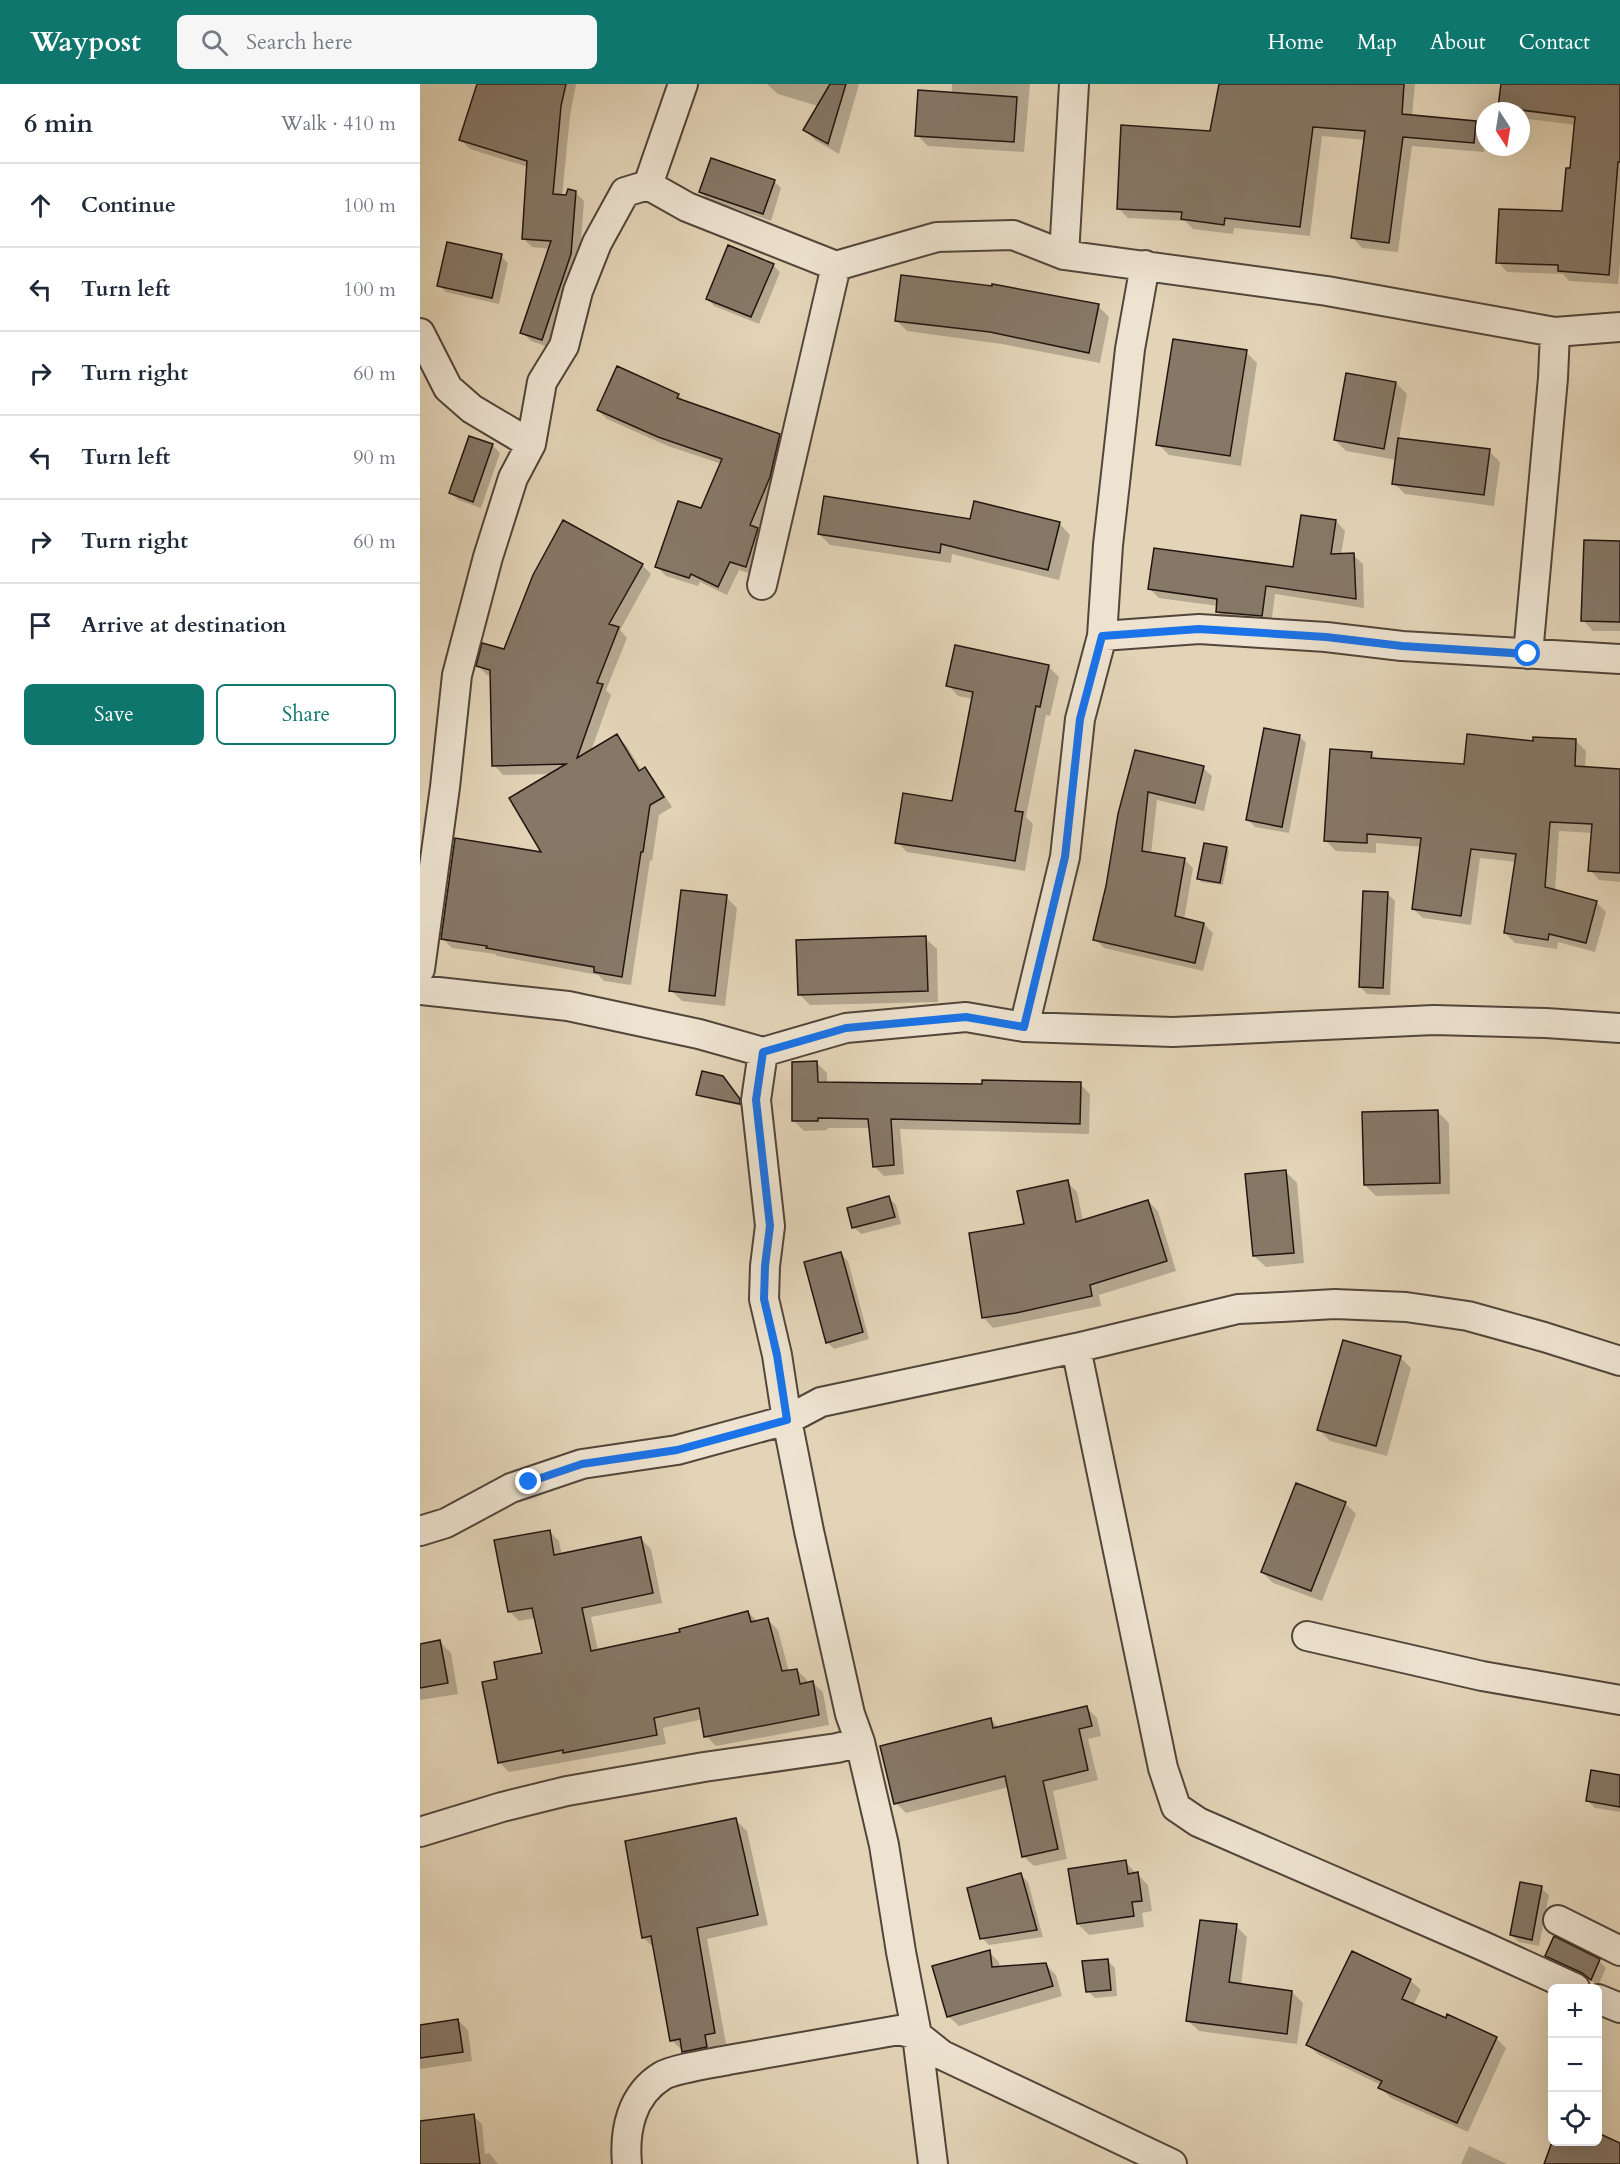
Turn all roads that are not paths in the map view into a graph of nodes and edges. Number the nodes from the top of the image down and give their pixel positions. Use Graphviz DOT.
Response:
graph roads {
  1 [pos="683,84"];
  2 [pos="1074,84"];
  3 [pos="648,184"];
  4 [pos="1064,255"];
  5 [pos="1145,265"];
  6 [pos="836,266"];
  7 [pos="1620,327"];
  8 [pos="1555,332"];
  9 [pos="420,333"];
  10 [pos="531,444"];
  11 [pos="762,585"];
  12 [pos="1102,636"];
  13 [pos="1528,654"];
  14 [pos="1620,658"];
  15 [pos="420,969"];
  16 [pos="420,990"];
  17 [pos="1024,1027"];
  18 [pos="1620,1028"];
  19 [pos="763,1052"];
  20 [pos="1076,1348"];
  21 [pos="1620,1361"];
  22 [pos="787,1420"];
  23 [pos="420,1531"];
  24 [pos="1307,1636"];
  25 [pos="1620,1700"];
  26 [pos="860,1742"];
  27 [pos="420,1832"];
  28 [pos="1558,1920"];
  29 [pos="1620,1950"];
  30 [pos="1564,1984"];
  31 [pos="1602,2001"];
  32 [pos="1620,2008"];
  33 [pos="918,2035"];
  34 [pos="627,2164"];
  35 [pos="933,2164"];
  36 [pos="1172,2164"];
  1 -- 3 [label="street"];
  2 -- 4 [label="street"];
  3 -- 6 [label="street"];
  3 -- 10 [label="street"];
  4 -- 5 [label="street"];
  4 -- 6 [label="street"];
  5 -- 8 [label="street"];
  5 -- 12 [label="street"];
  6 -- 11 [label="street"];
  7 -- 8 [label="street"];
  8 -- 13 [label="street"];
  9 -- 10 [label="street"];
  10 -- 15 [label="street"];
  12 -- 13 [label="street"];
  12 -- 17 [label="street"];
  13 -- 14 [label="street"];
  16 -- 19 [label="street"];
  17 -- 18 [label="street"];
  17 -- 19 [label="street"];
  19 -- 22 [label="street"];
  20 -- 21 [label="street"];
  20 -- 22 [label="street"];
  20 -- 30 [label="street"];
  22 -- 23 [label="street"];
  22 -- 26 [label="street"];
  24 -- 25 [label="street"];
  26 -- 27 [label="street"];
  26 -- 33 [label="street"];
  28 -- 29 [label="street"];
  31 -- 32 [label="street"];
  33 -- 34 [label="street"];
  33 -- 35 [label="street"];
  33 -- 36 [label="street"];
}
